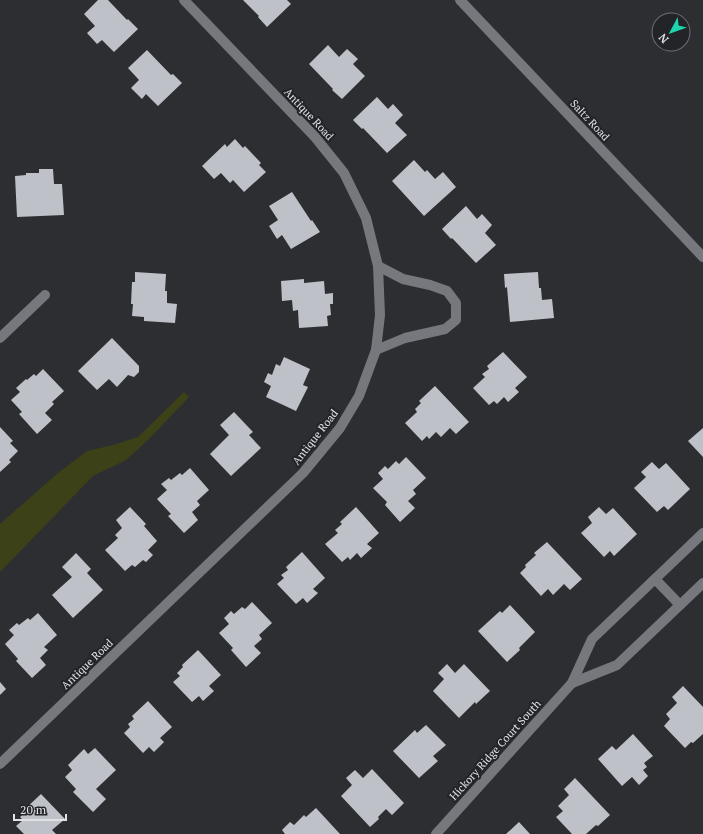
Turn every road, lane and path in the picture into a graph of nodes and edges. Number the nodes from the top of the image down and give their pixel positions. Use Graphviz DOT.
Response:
graph roads {
  1 [pos="184,0"];
  2 [pos="460,0"];
  3 [pos="703,257"];
  4 [pos="378,266"];
  5 [pos="45,295"];
  6 [pos="0,338"];
  7 [pos="376,350"];
  8 [pos="703,533"];
  9 [pos="655,579"];
  10 [pos="703,583"];
  11 [pos="680,605"];
  12 [pos="572,683"];
  13 [pos="0,764"];
  14 [pos="436,834"];
  1 -- 4 [label="street, Antique Road"];
  2 -- 3 [label="street, Saltz Road"];
  4 -- 7 [label="street, Antique Road"];
  4 -- 7 [label="street"];
  5 -- 6 [label="street"];
  7 -- 13 [label="street, Antique Road"];
  8 -- 9 [label="street, Hickory Ridge Court South"];
  9 -- 11 [label="street"];
  9 -- 12 [label="street, Hickory Ridge Court South"];
  10 -- 11 [label="street, Hickory Ridge Court South"];
  11 -- 12 [label="street, Hickory Ridge Court South"];
  12 -- 14 [label="street, Hickory Ridge Court South"];
}
